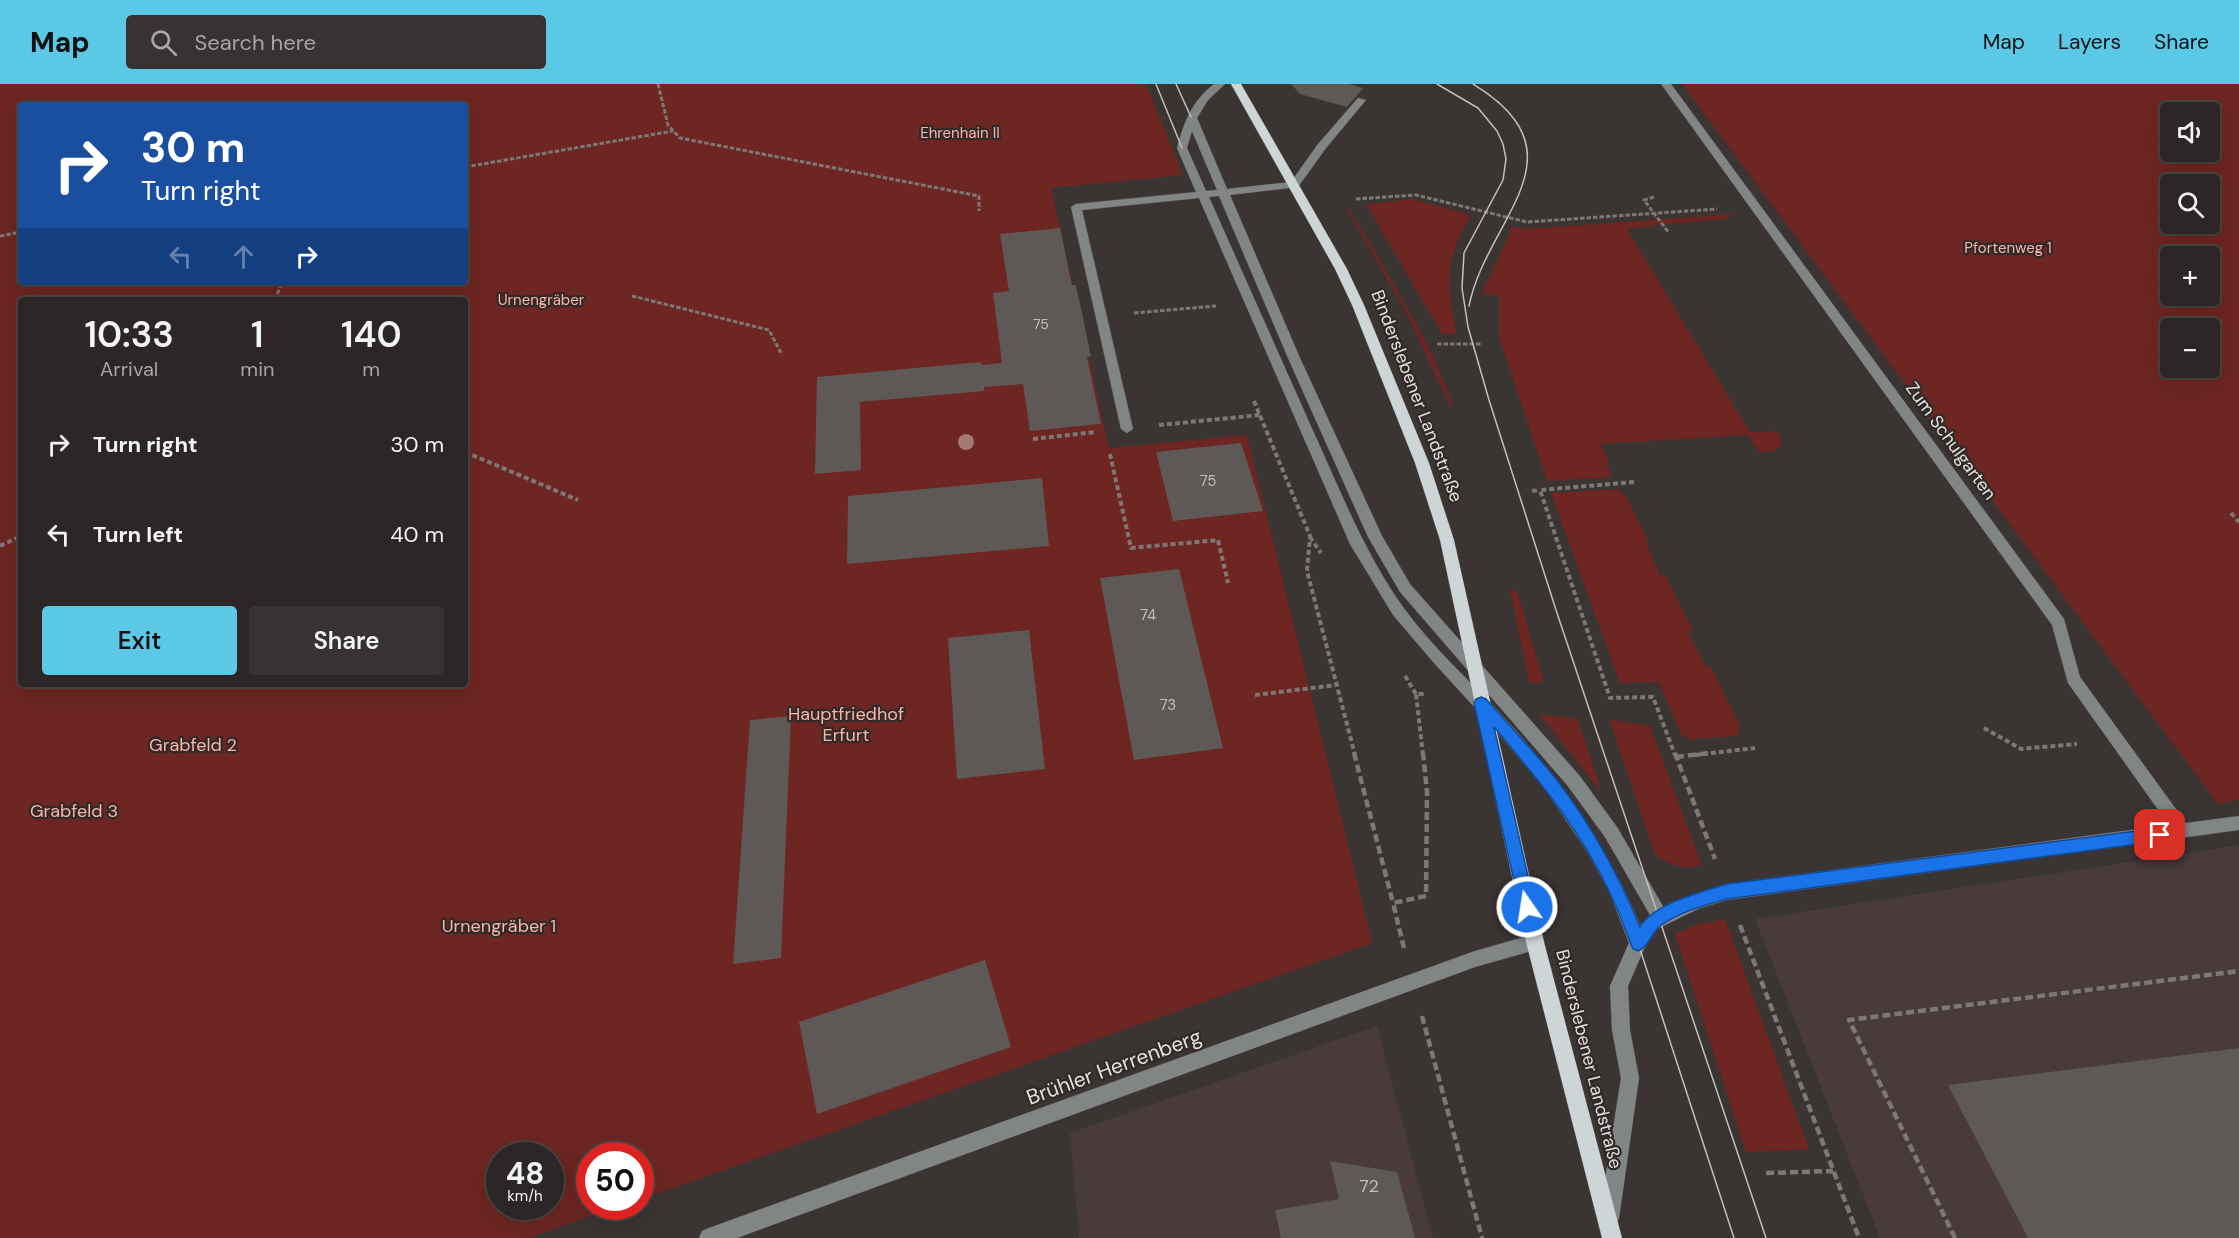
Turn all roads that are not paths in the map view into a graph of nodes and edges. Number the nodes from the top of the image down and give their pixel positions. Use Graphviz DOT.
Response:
graph roads {
  1 [pos="1220,84"];
  2 [pos="1236,84"];
  3 [pos="1666,84"];
  4 [pos="1361,100"];
  5 [pos="1191,117"];
  6 [pos="1294,185"];
  7 [pos="1221,192"];
  8 [pos="1203,194"];
  9 [pos="1127,429"];
  10 [pos="1473,667"];
  11 [pos="1481,703"];
  12 [pos="2239,823"];
  13 [pos="2183,831"];
  14 [pos="1660,917"];
  15 [pos="1535,942"];
  16 [pos="1638,943"];
  17 [pos="1610,1231"];
  18 [pos="709,1238"];
  1 -- 5 [label="street"];
  2 -- 6 [label="main road, Binderslebener Landstraße"];
  3 -- 13 [label="street, Zum Schulgarten"];
  4 -- 6 [label="street"];
  5 -- 7 [label="street"];
  5 -- 8 [label="street"];
  6 -- 7 [label="street"];
  6 -- 10 [label="main road, Binderslebener Landstraße"];
  7 -- 8 [label="street"];
  7 -- 10 [label="street"];
  8 -- 9 [label="street"];
  8 -- 11 [label="street"];
  10 -- 11 [label="main road, Binderslebener Landstraße"];
  10 -- 14 [label="street"];
  11 -- 15 [label="main road, Binderslebener Landstraße"];
  11 -- 16 [label="street"];
  12 -- 13 [label="street"];
  13 -- 14 [label="street"];
  14 -- 16 [label="street"];
  15 -- 17 [label="main road, Binderslebener Landstraße"];
  15 -- 18 [label="street, Brühler Herrenberg"];
  16 -- 17 [label="street"];
}
